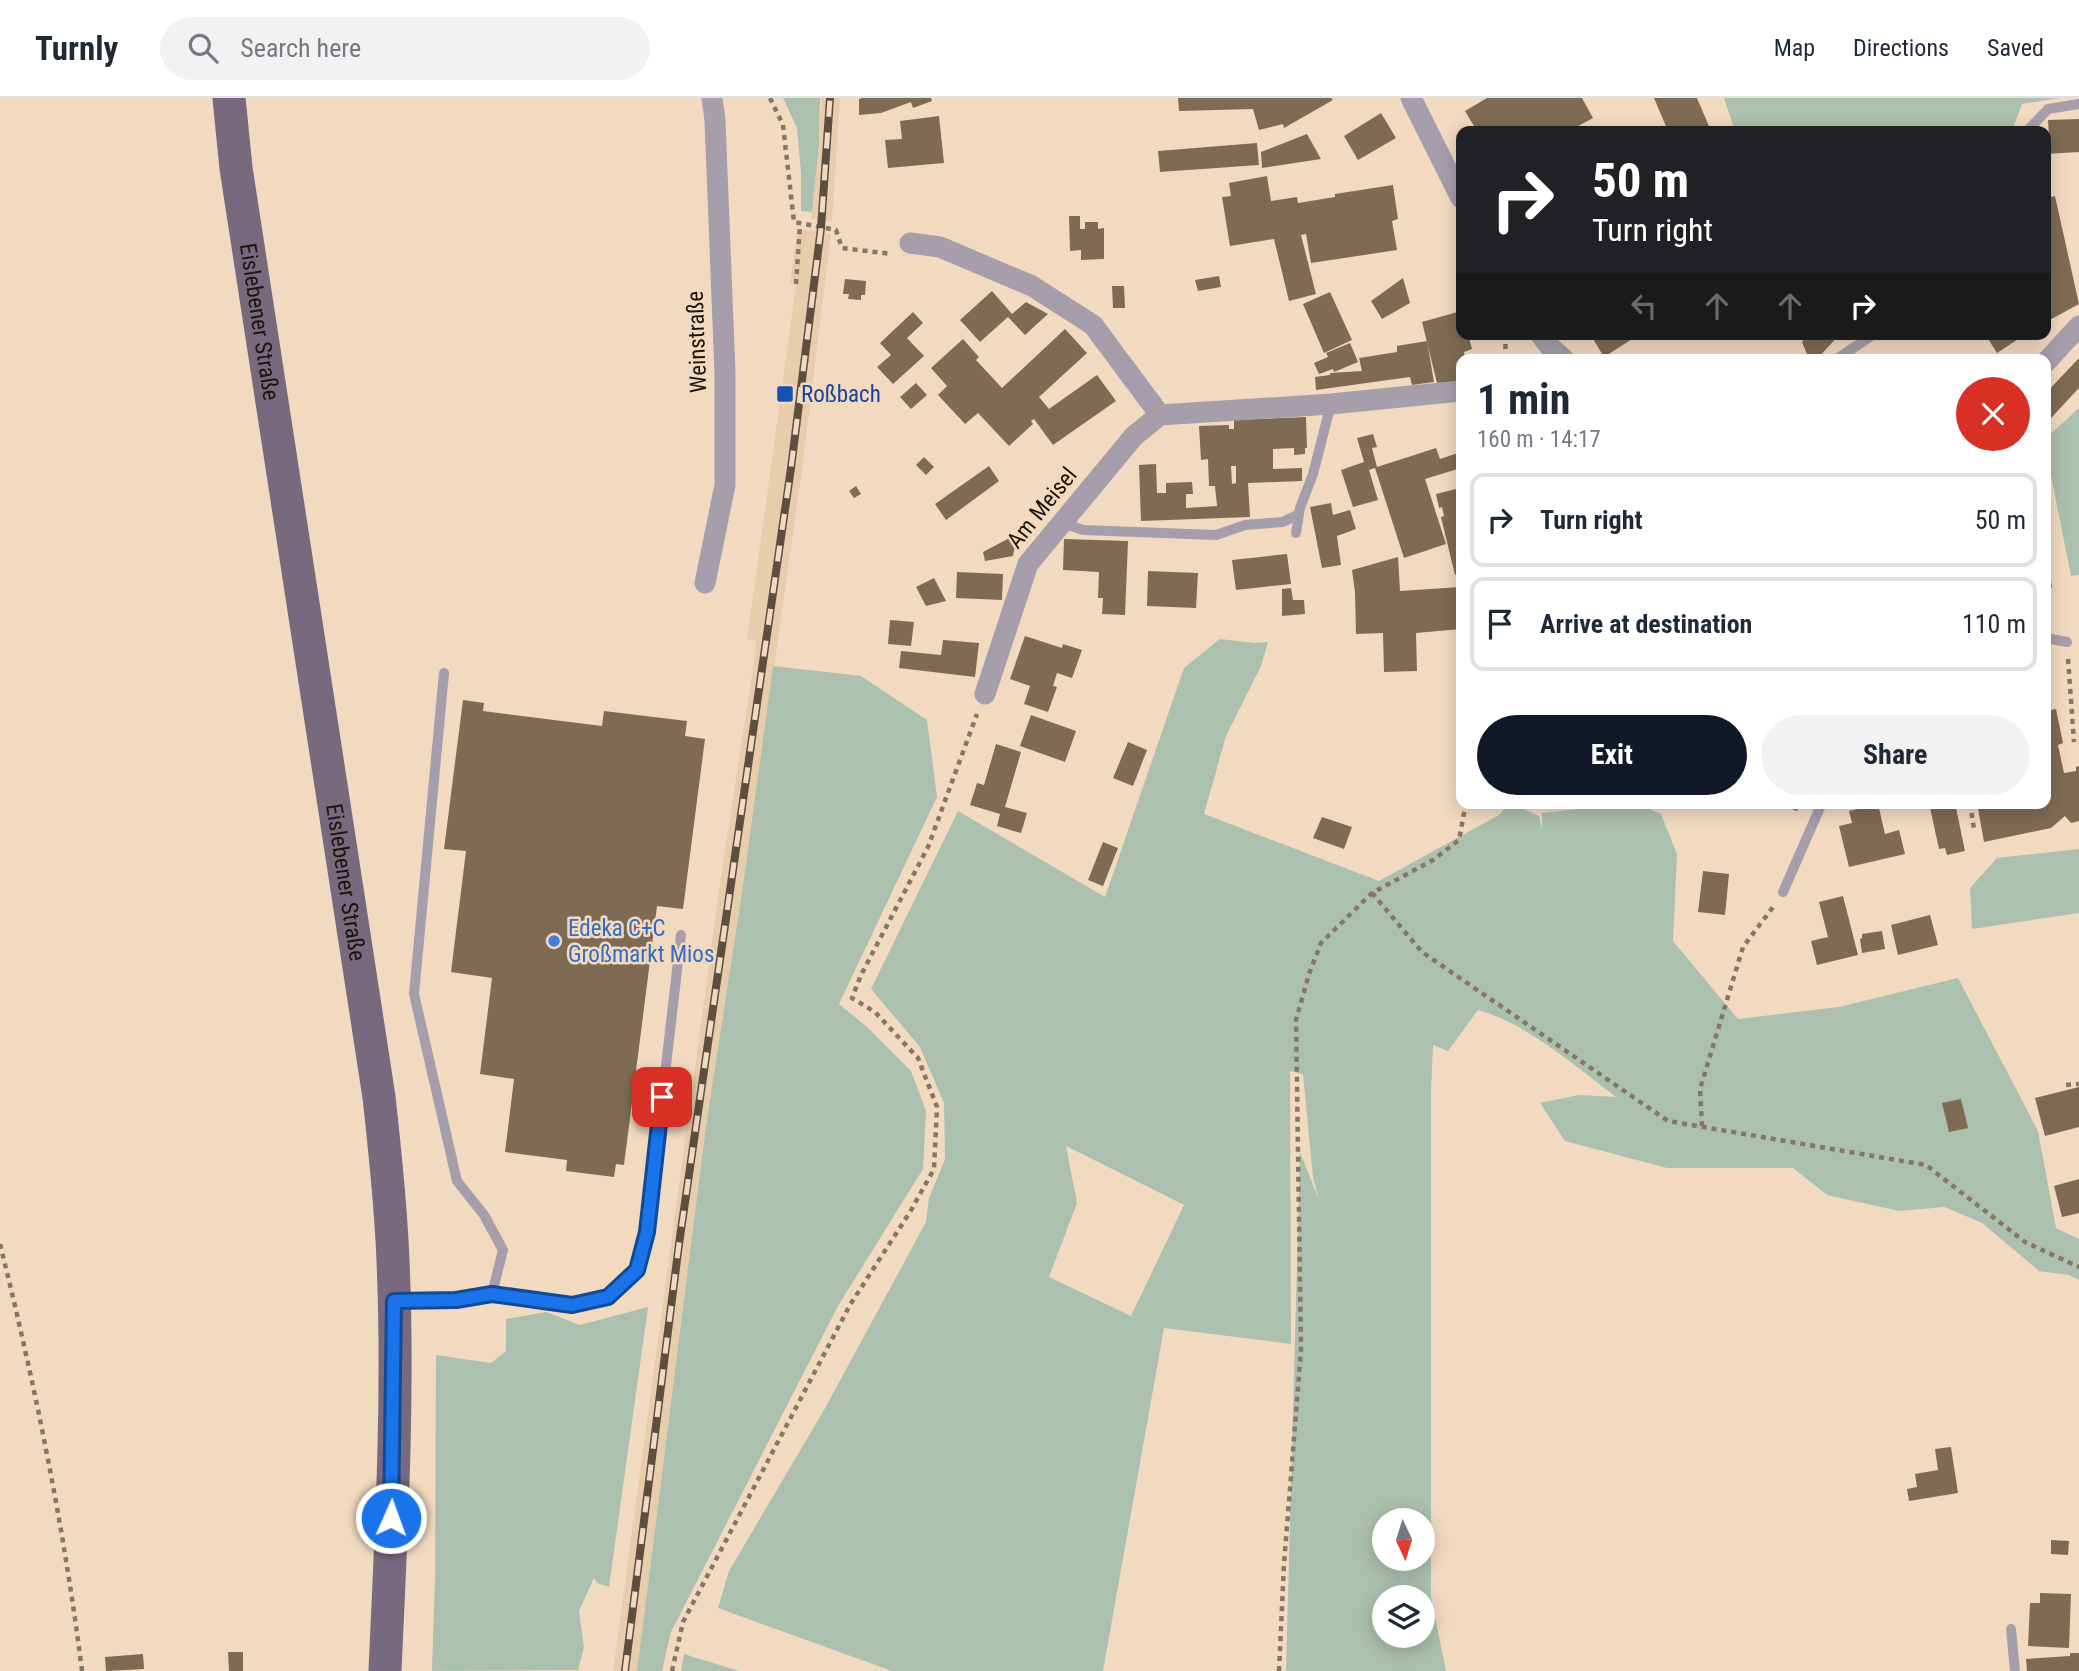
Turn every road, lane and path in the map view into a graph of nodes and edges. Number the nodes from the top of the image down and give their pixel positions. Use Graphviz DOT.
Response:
graph roads {
  1 [pos="229,98"];
  2 [pos="712,98"];
  3 [pos="771,98"];
  4 [pos="1411,98"];
  5 [pos="2079,104"];
  6 [pos="2032,126"];
  7 [pos="1456,188"];
  8 [pos="800,225"];
  9 [pos="909,243"];
  10 [pos="796,284"];
  11 [pos="2079,326"];
  12 [pos="1545,340"];
  13 [pos="1865,340"];
  14 [pos="1558,354"];
  15 [pos="1844,354"];
  16 [pos="2051,357"];
  17 [pos="1456,393"];
  18 [pos="1331,404"];
  19 [pos="1160,415"];
  20 [pos="1299,514"];
  21 [pos="1063,523"];
  22 [pos="1296,533"];
  23 [pos="705,583"];
  24 [pos="2051,639"];
  25 [pos="2067,642"];
  26 [pos="444,673"];
  27 [pos="2070,683"];
  28 [pos="985,694"];
  29 [pos="2074,742"];
  30 [pos="1465,809"];
  31 [pos="1820,809"];
  32 [pos="1971,809"];
  33 [pos="1975,829"];
  34 [pos="1783,892"];
  35 [pos="1373,893"];
  36 [pos="681,935"];
  37 [pos="2079,1084"];
  38 [pos="2066,1085"];
  39 [pos="1702,1126"];
  40 [pos="0,1244"];
  41 [pos="2079,1267"];
  42 [pos="492,1294"];
  43 [pos="394,1301"];
  44 [pos="2011,1629"];
  45 [pos="82,1671"];
  46 [pos="385,1671"];
  47 [pos="672,1671"];
  48 [pos="1279,1671"];
  49 [pos="2015,1671"];
  1 -- 43 [label="main road, Eislebener Straße"];
  2 -- 23 [label="street, Weinstraße"];
  3 -- 8 [label="path"];
  4 -- 7 [label="street"];
  5 -- 6 [label="lane"];
  8 -- 9 [label="path"];
  8 -- 10 [label="path"];
  9 -- 19 [label="street"];
  11 -- 16 [label="street"];
  12 -- 14 [label="street"];
  13 -- 15 [label="lane"];
  17 -- 18 [label="street"];
  18 -- 19 [label="street"];
  18 -- 20 [label="lane"];
  19 -- 21 [label="street, Am Meisel"];
  20 -- 21 [label="lane"];
  20 -- 22 [label="lane"];
  21 -- 28 [label="street, Am Meisel"];
  24 -- 25 [label="lane"];
  26 -- 42 [label="lane"];
  27 -- 29 [label="path"];
  28 -- 47 [label="path"];
  30 -- 35 [label="path"];
  31 -- 34 [label="lane"];
  32 -- 33 [label="path"];
  34 -- 39 [label="path"];
  35 -- 39 [label="path"];
  35 -- 48 [label="path"];
  36 -- 42 [label="lane"];
  37 -- 38 [label="path"];
  39 -- 41 [label="path"];
  40 -- 45 [label="path"];
  42 -- 43 [label="lane"];
  43 -- 46 [label="main road, Eislebener Straße"];
  44 -- 49 [label="lane"];
}
